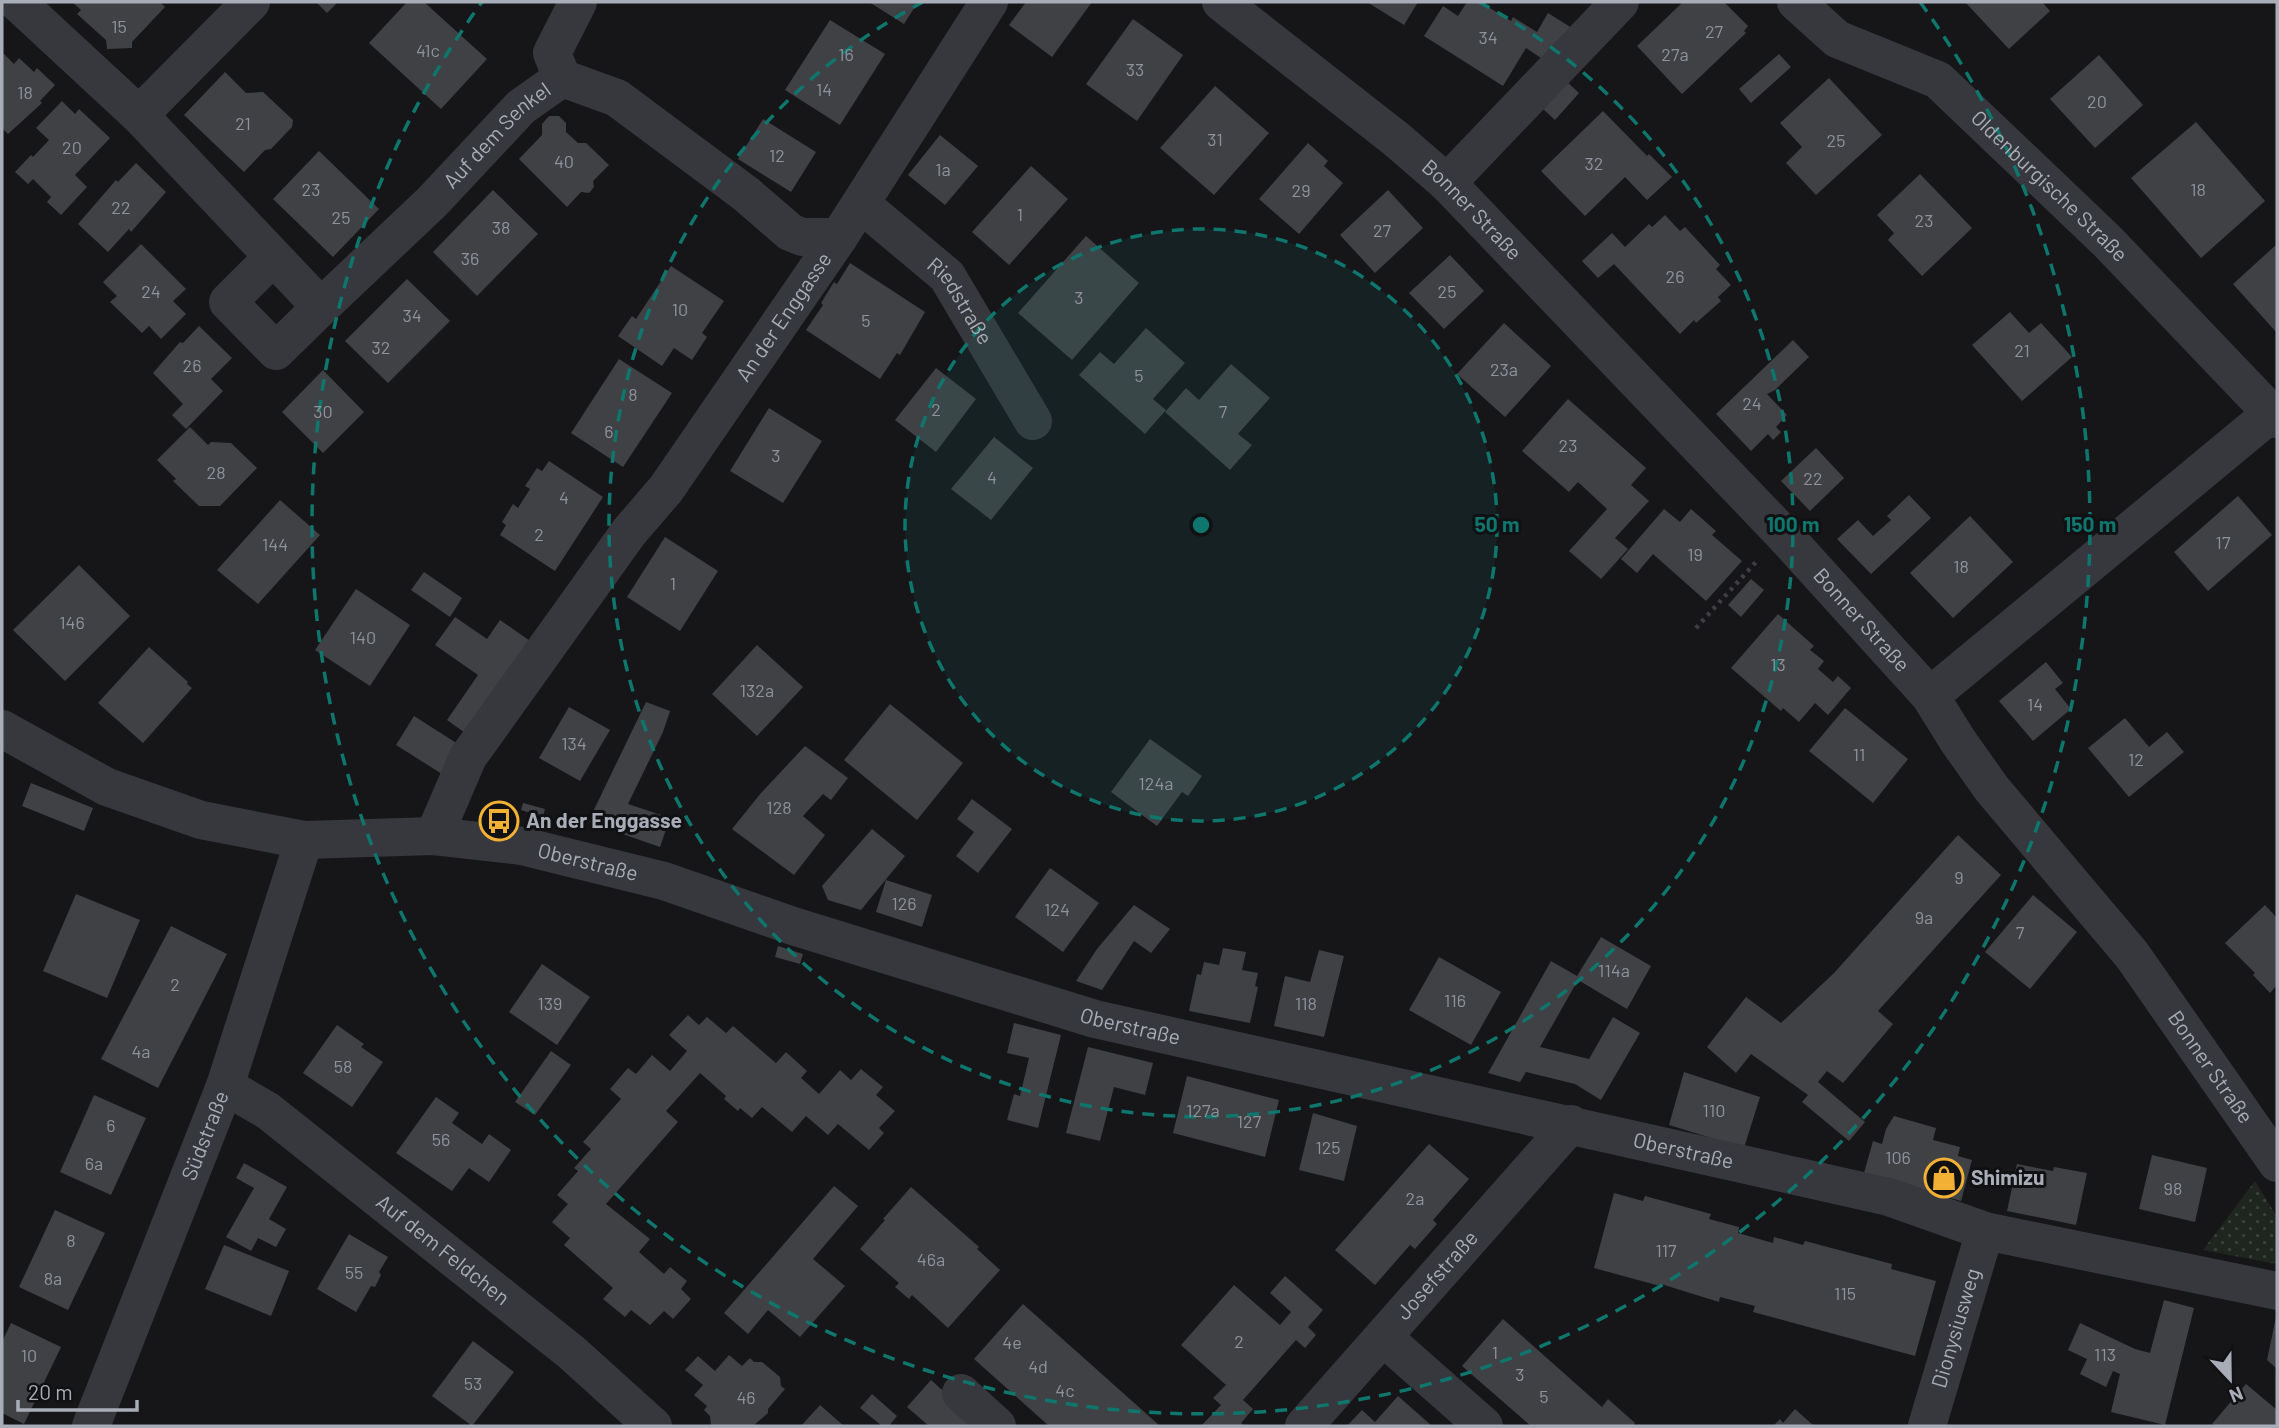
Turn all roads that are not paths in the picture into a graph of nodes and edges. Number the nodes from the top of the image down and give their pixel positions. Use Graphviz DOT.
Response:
graph roads {
  1 [pos="17,2"];
  2 [pos="251,2"];
  3 [pos="578,2"];
  4 [pos="989,2"];
  5 [pos="1221,2"];
  6 [pos="1620,2"];
  7 [pos="1796,2"];
  8 [pos="562,78"];
  9 [pos="139,115"];
  10 [pos="1447,183"];
  11 [pos="861,204"];
  12 [pos="839,237"];
  13 [pos="272,258"];
  14 [pos="321,307"];
  15 [pos="2275,416"];
  16 [pos="1033,421"];
  17 [pos="1930,696"];
  18 [pos="2,729"];
  19 [pos="434,836"];
  20 [pos="304,841"];
  21 [pos="225,1086"];
  22 [pos="1571,1125"];
  23 [pos="2277,1163"];
  24 [pos="1985,1231"];
  25 [pos="2277,1291"];
  26 [pos="1383,1337"];
  27 [pos="961,1393"];
  28 [pos="91,1426"];
  29 [pos="653,1426"];
  30 [pos="997,1426"];
  31 [pos="1304,1426"];
  32 [pos="1484,1426"];
  33 [pos="1927,1426"];
  1 -- 9 [label="street"];
  2 -- 9 [label="street"];
  3 -- 8 [label="street"];
  4 -- 11 [label="street, An der Enggasse"];
  5 -- 10 [label="street, Bonner Straße"];
  6 -- 10 [label="street"];
  7 -- 15 [label="street, Oldenburgische Straße"];
  8 -- 12 [label="street, Auf dem Senkel"];
  8 -- 14 [label="street, Auf dem Senkel"];
  9 -- 13 [label="street"];
  10 -- 17 [label="street, Bonner Straße"];
  11 -- 12 [label="street, An der Enggasse"];
  11 -- 16 [label="street, Riedstraße"];
  12 -- 19 [label="street, An der Enggasse"];
  13 -- 14 [label="street"];
  13 -- 14 [label="street, Auf dem Senkel"];
  15 -- 17 [label="street, Oldenburgische Straße"];
  17 -- 23 [label="street, Bonner Straße"];
  18 -- 20 [label="street, Oberstraße"];
  19 -- 20 [label="street, Oberstraße"];
  19 -- 22 [label="street, Oberstraße"];
  20 -- 21 [label="street, Südstraße"];
  21 -- 28 [label="street, Südstraße"];
  21 -- 29 [label="street, Auf dem Feldchen"];
  22 -- 24 [label="street, Oberstraße"];
  22 -- 26 [label="street, Josefstraße"];
  24 -- 25 [label="street, Oberstraße"];
  24 -- 33 [label="street, Dionysiusweg"];
  26 -- 31 [label="street, Josefstraße"];
  26 -- 32 [label="street"];
  27 -- 30 [label="street"];
}
